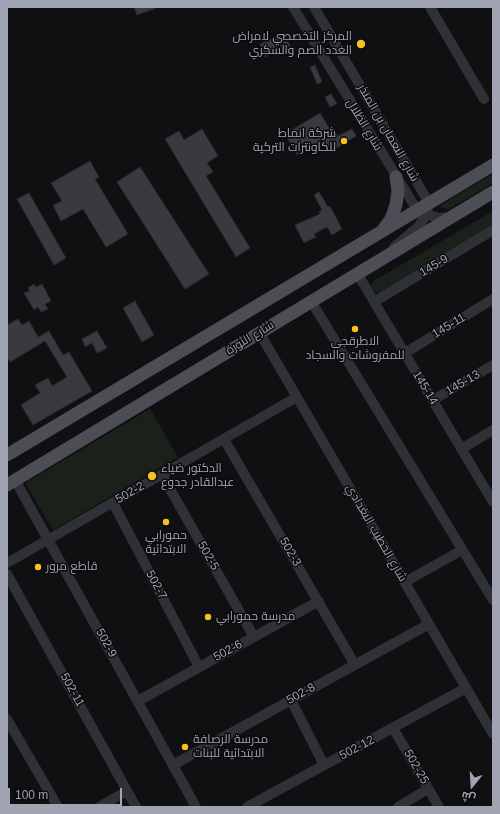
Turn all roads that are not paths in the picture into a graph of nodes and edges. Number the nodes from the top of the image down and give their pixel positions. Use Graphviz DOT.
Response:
graph roads {
  1 [pos="293,7"];
  2 [pos="314,7"];
  3 [pos="430,7"];
  4 [pos="484,99"];
  5 [pos="493,165"];
  6 [pos="396,177"];
  7 [pos="493,192"];
  8 [pos="424,209"];
  9 [pos="453,217"];
  10 [pos="493,230"];
  11 [pos="383,231"];
  12 [pos="390,254"];
  13 [pos="357,273"];
  14 [pos="493,299"];
  15 [pos="311,301"];
  16 [pos="374,302"];
  17 [pos="259,332"];
  18 [pos="405,353"];
  19 [pos="493,365"];
  20 [pos="297,397"];
  21 [pos="432,400"];
  22 [pos="493,430"];
  23 [pos="224,439"];
  24 [pos="461,449"];
  25 [pos="7,455"];
  26 [pos="162,475"];
  27 [pos="11,482"];
  28 [pos="492,498"];
  29 [pos="113,502"];
  30 [pos="48,539"];
  31 [pos="462,550"];
  32 [pos="7,563"];
  33 [pos="7,574"];
  34 [pos="405,582"];
  35 [pos="493,600"];
  36 [pos="319,601"];
  37 [pos="429,624"];
  38 [pos="254,637"];
  39 [pos="355,665"];
  40 [pos="199,667"];
  41 [pos="466,688"];
  42 [pos="291,700"];
  43 [pos="138,701"];
  44 [pos="7,718"];
  45 [pos="393,728"];
  46 [pos="493,734"];
  47 [pos="173,765"];
  48 [pos="324,765"];
  49 [pos="428,789"];
  50 [pos="128,791"];
  51 [pos="58,807"];
  52 [pos="99,807"];
  53 [pos="136,807"];
  54 [pos="196,807"];
  55 [pos="247,807"];
  56 [pos="398,807"];
  57 [pos="439,807"];
  1 -- 6 [label="street, شارع الظلال"];
  2 -- 8 [label="street, شارع النعمان بن المنذر"];
  3 -- 4 [label="street"];
  5 -- 8 [label="main road, شارع الثورة"];
  6 -- 8 [label="street, شارع الظلال"];
  6 -- 11 [label="main road"];
  7 -- 9 [label="main road, شارع الثورة"];
  8 -- 9 [label="street"];
  8 -- 11 [label="main road, شارع الثورة"];
  8 -- 12 [label="street"];
  9 -- 12 [label="main road, شارع الثورة"];
  10 -- 16 [label="street, 145-9"];
  11 -- 25 [label="main road, شارع الثورة"];
  12 -- 13 [label="main road, شارع الثورة"];
  13 -- 15 [label="main road, شارع الثورة"];
  13 -- 16 [label="street, 145-14"];
  14 -- 18 [label="street, 145-11"];
  15 -- 17 [label="main road, شارع الثورة"];
  15 -- 31 [label="street"];
  16 -- 18 [label="street, 145-14"];
  17 -- 20 [label="street, شارع الخطيب البغدادي"];
  17 -- 27 [label="main road, شارع الثورة"];
  18 -- 21 [label="street, 145-14"];
  19 -- 21 [label="street, 145-13"];
  20 -- 23 [label="street, 502-2"];
  20 -- 34 [label="street, شارع الخطيب البغدادي"];
  21 -- 24 [label="street, 145-14"];
  22 -- 24 [label="street"];
  23 -- 26 [label="street, 502-2"];
  23 -- 36 [label="street, 502-3"];
  24 -- 28 [label="street, 145-14"];
  26 -- 29 [label="street, 502-2"];
  26 -- 38 [label="street, 502-5"];
  27 -- 30 [label="street, 502-9"];
  29 -- 30 [label="street, 502-2"];
  29 -- 40 [label="street, 502-7"];
  30 -- 32 [label="street, 502-2"];
  30 -- 43 [label="street, 502-9"];
  31 -- 34 [label="street"];
  31 -- 35 [label="street"];
  33 -- 50 [label="street, 502-11"];
  34 -- 37 [label="street, شارع الخطيب البغدادي"];
  36 -- 38 [label="street, 502-6"];
  36 -- 39 [label="street, 502-3"];
  37 -- 39 [label="street, 502-8"];
  37 -- 41 [label="street, شارع الخطيب البغدادي"];
  38 -- 40 [label="street, 502-6"];
  39 -- 42 [label="street, 502-8"];
  40 -- 43 [label="street, 502-6"];
  41 -- 45 [label="street, 502-12"];
  41 -- 46 [label="street, شارع الخطيب البغدادي"];
  42 -- 47 [label="street, 502-8"];
  42 -- 48 [label="street"];
  43 -- 47 [label="street, 502-9"];
  44 -- 51 [label="street"];
  45 -- 48 [label="street, 502-12"];
  45 -- 49 [label="street, 502-25"];
  47 -- 54 [label="street, 502-9"];
  48 -- 55 [label="street, 502-12"];
  49 -- 56 [label="street"];
  49 -- 57 [label="street, 502-25"];
  50 -- 52 [label="street"];
  50 -- 53 [label="street, 502-11"];
}
